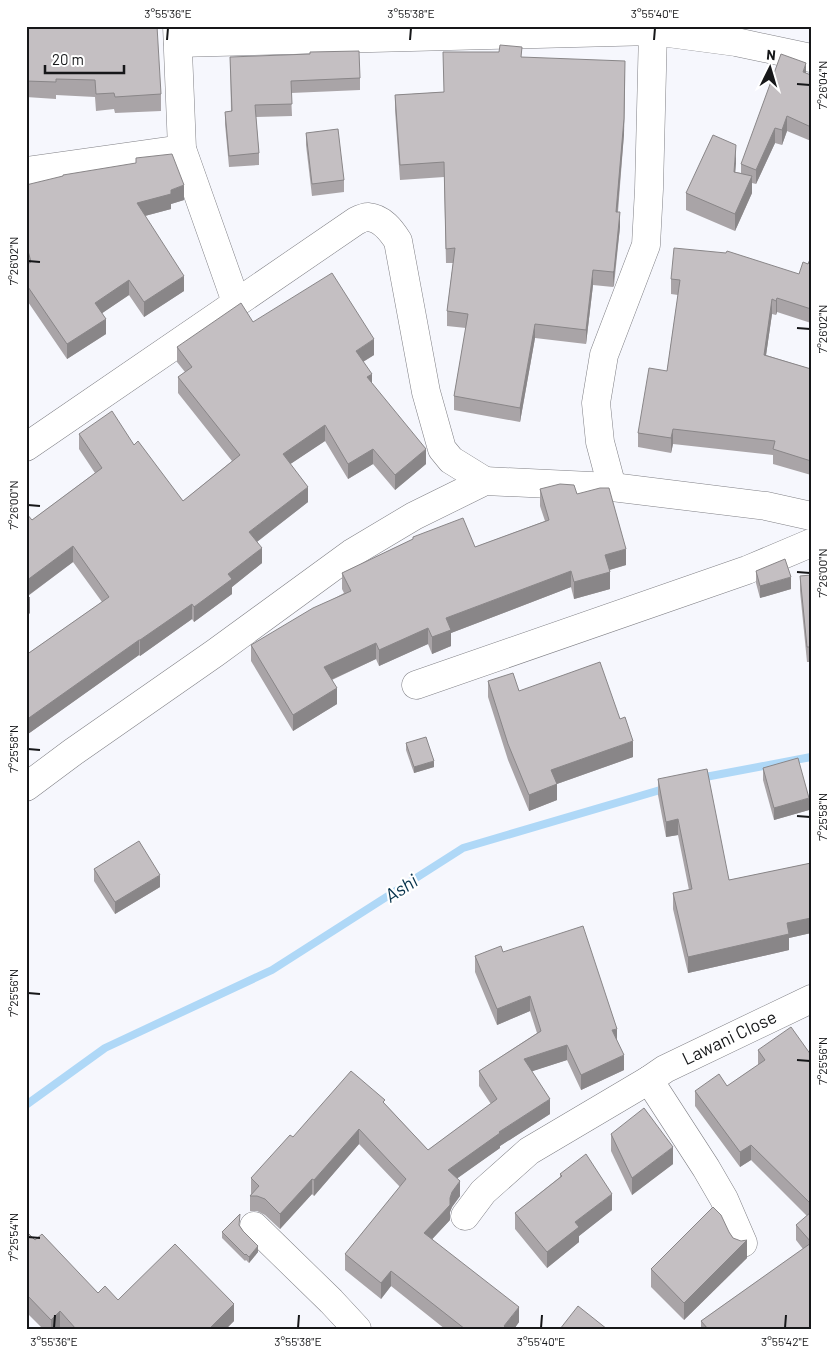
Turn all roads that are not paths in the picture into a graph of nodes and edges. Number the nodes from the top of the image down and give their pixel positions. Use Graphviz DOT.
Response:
graph roads {
  1 [pos="653,32"];
  2 [pos="177,34"];
  3 [pos="811,58"];
  4 [pos="182,149"];
  5 [pos="26,171"];
  6 [pos="236,302"];
  7 [pos="26,447"];
  8 [pos="485,481"];
  9 [pos="612,487"];
  10 [pos="811,516"];
  11 [pos="811,543"];
  12 [pos="416,685"];
  13 [pos="26,787"];
  14 [pos="811,999"];
  15 [pos="649,1080"];
  16 [pos="465,1216"];
  17 [pos="254,1226"];
  18 [pos="743,1243"];
  19 [pos="357,1329"];
  1 -- 2 [label="street"];
  1 -- 3 [label="street"];
  1 -- 9 [label="street"];
  2 -- 4 [label="street"];
  4 -- 5 [label="street"];
  4 -- 6 [label="street"];
  6 -- 7 [label="street"];
  6 -- 8 [label="street"];
  8 -- 9 [label="street"];
  8 -- 13 [label="street"];
  9 -- 10 [label="street"];
  11 -- 12 [label="street"];
  14 -- 15 [label="street, Lawani Close"];
  15 -- 16 [label="street, Lawani Close"];
  15 -- 18 [label="street"];
  17 -- 19 [label="street"];
}
